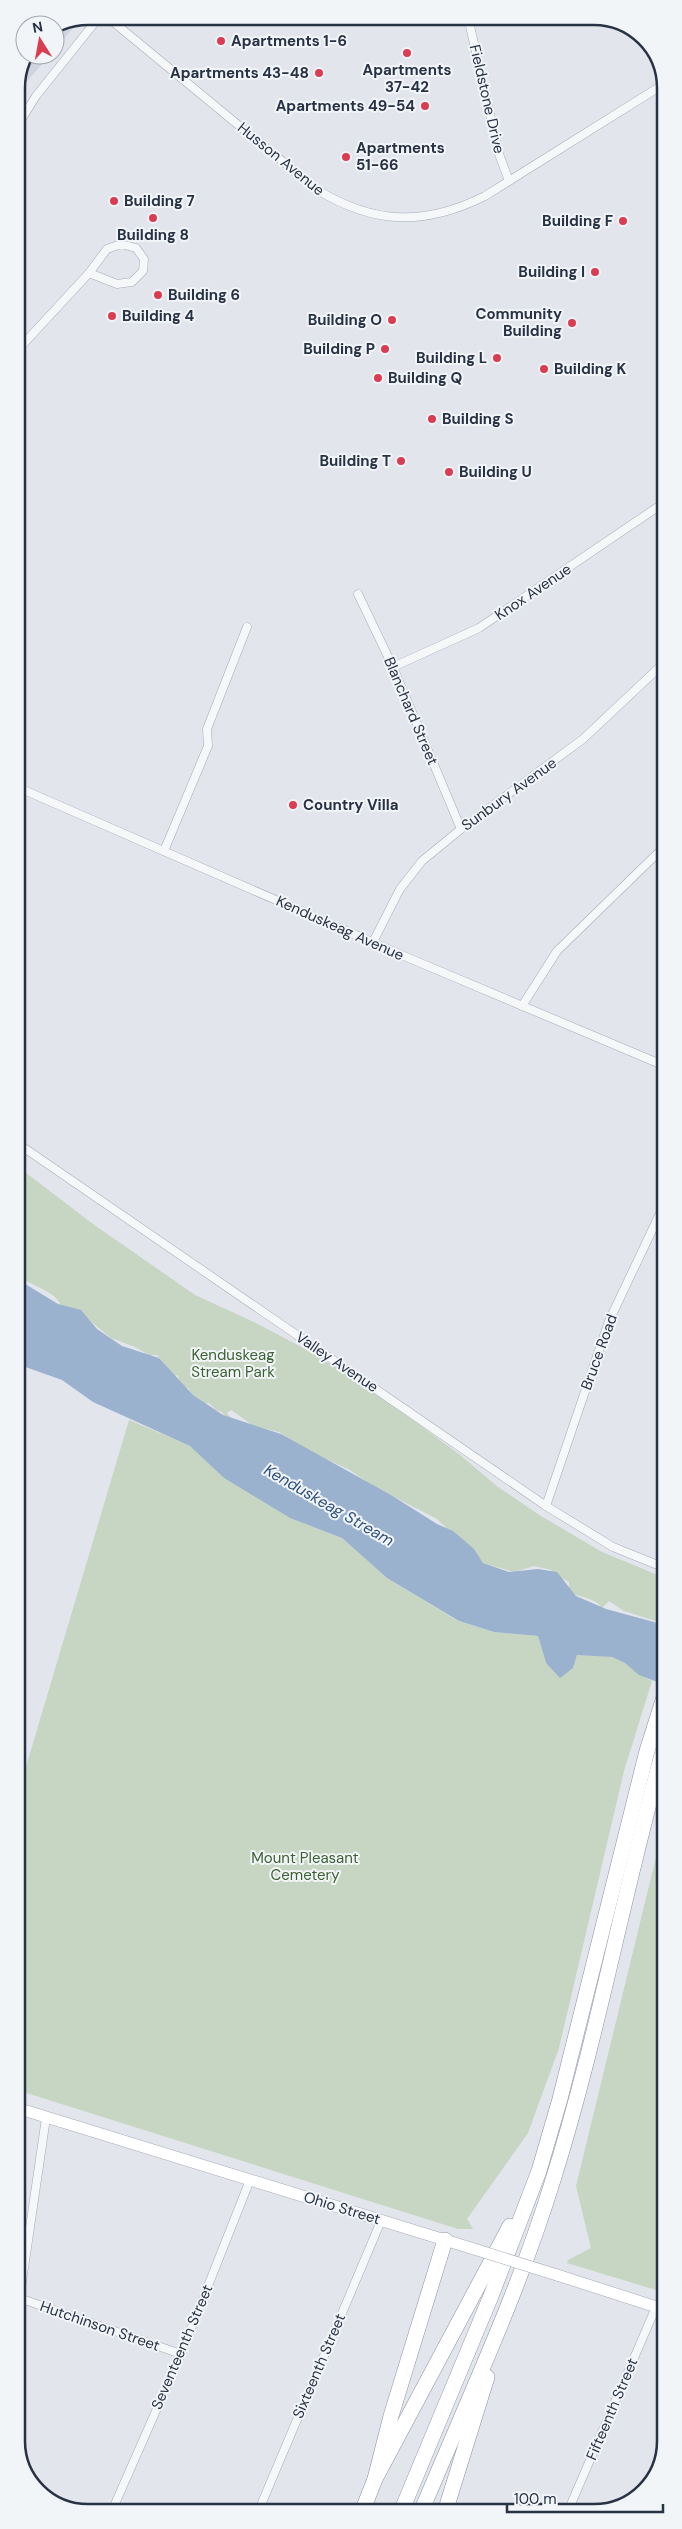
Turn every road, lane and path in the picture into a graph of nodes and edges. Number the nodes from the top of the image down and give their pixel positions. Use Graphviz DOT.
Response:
graph roads {
  1 [pos="93,25"];
  2 [pos="117,25"];
  3 [pos="470,25"];
  4 [pos="657,88"];
  5 [pos="25,114"];
  6 [pos="509,180"];
  7 [pos="89,273"];
  8 [pos="25,342"];
  9 [pos="657,507"];
  10 [pos="358,594"];
  11 [pos="247,626"];
  12 [pos="393,667"];
  13 [pos="657,670"];
  14 [pos="25,790"];
  15 [pos="461,829"];
  16 [pos="164,851"];
  17 [pos="657,854"];
  18 [pos="373,942"];
  19 [pos="522,1006"];
  20 [pos="657,1062"];
  21 [pos="25,1148"];
  22 [pos="657,1220"];
  23 [pos="546,1506"];
  24 [pos="657,1565"];
  25 [pos="657,1721"];
  26 [pos="657,1777"];
  27 [pos="560,2099"];
  28 [pos="25,2110"];
  29 [pos="46,2118"];
  30 [pos="250,2180"];
  31 [pos="381,2220"];
  32 [pos="445,2240"];
  33 [pos="25,2258"];
  34 [pos="25,2300"];
  35 [pos="657,2307"];
  36 [pos="506,2309"];
  37 [pos="657,2317"];
  38 [pos="180,2354"];
  39 [pos="375,2479"];
  40 [pos="114,2504"];
  41 [pos="261,2504"];
  42 [pos="365,2504"];
  43 [pos="404,2504"];
  44 [pos="424,2504"];
  45 [pos="447,2504"];
  46 [pos="571,2504"];
  1 -- 5 [label="street"];
  2 -- 6 [label="street, Husson Avenue"];
  3 -- 6 [label="street, Fieldstone Drive"];
  4 -- 6 [label="street, Husson Avenue"];
  7 -- 7 [label="street"];
  7 -- 8 [label="street"];
  9 -- 12 [label="street, Knox Avenue"];
  10 -- 12 [label="street, Blanchard Street"];
  11 -- 16 [label="street"];
  12 -- 15 [label="street, Blanchard Street"];
  13 -- 15 [label="street, Sunbury Avenue"];
  14 -- 16 [label="street, Kenduskeag Avenue"];
  15 -- 18 [label="street, Sunbury Avenue"];
  16 -- 18 [label="street, Kenduskeag Avenue"];
  17 -- 19 [label="street"];
  18 -- 19 [label="street, Kenduskeag Avenue"];
  19 -- 20 [label="street, Kenduskeag Avenue"];
  21 -- 23 [label="street, Valley Avenue"];
  22 -- 23 [label="street, Bruce Road"];
  23 -- 24 [label="street, Valley Avenue"];
  25 -- 27 [label="highway"];
  26 -- 36 [label="highway"];
  27 -- 39 [label="highway"];
  27 -- 43 [label="highway"];
  28 -- 29 [label="street, Ohio Street"];
  29 -- 30 [label="street, Ohio Street"];
  29 -- 33 [label="street"];
  30 -- 31 [label="street, Ohio Street"];
  30 -- 38 [label="street, Seventeenth Street"];
  31 -- 32 [label="street, Ohio Street"];
  31 -- 41 [label="street, Sixteenth Street"];
  32 -- 35 [label="street, Ohio Street, bridge"];
  32 -- 39 [label="highway"];
  34 -- 38 [label="street, Hutchinson Street"];
  36 -- 44 [label="highway"];
  36 -- 45 [label="highway"];
  37 -- 46 [label="street, Fifteenth Street"];
  38 -- 40 [label="street, Seventeenth Street"];
  39 -- 42 [label="highway"];
}
